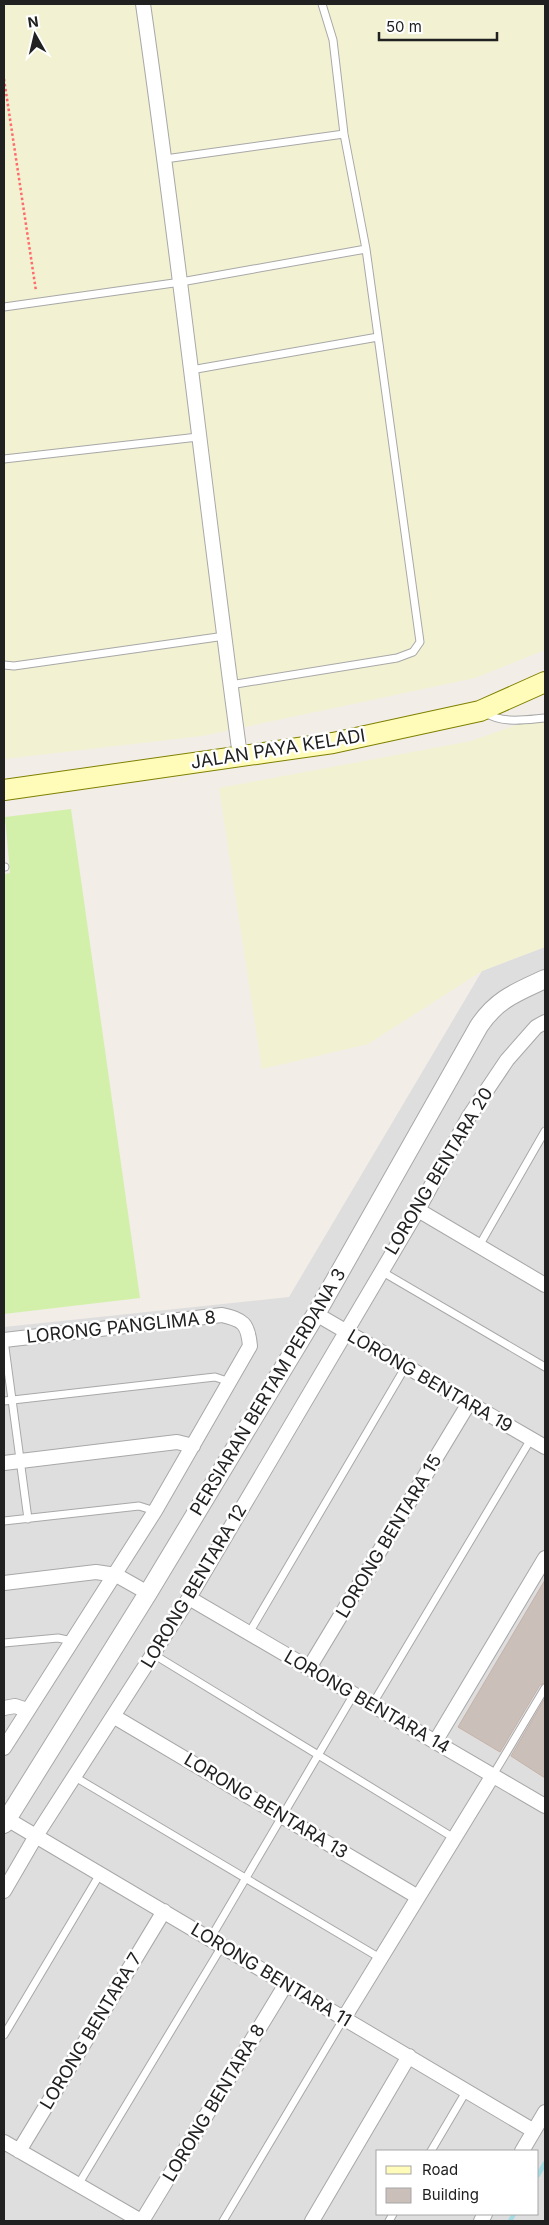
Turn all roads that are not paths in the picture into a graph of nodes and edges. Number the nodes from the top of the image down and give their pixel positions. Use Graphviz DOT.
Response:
graph roads {
  1 [pos="142,4"];
  2 [pos="322,4"];
  3 [pos="344,134"];
  4 [pos="165,159"];
  5 [pos="366,249"];
  6 [pos="180,282"];
  7 [pos="4,307"];
  8 [pos="378,337"];
  9 [pos="190,370"];
  10 [pos="198,437"];
  11 [pos="4,460"];
  12 [pos="225,636"];
  13 [pos="4,665"];
  14 [pos="545,682"];
  15 [pos="230,685"];
  16 [pos="480,711"];
  17 [pos="545,718"];
  18 [pos="240,756"];
  19 [pos="4,790"];
  20 [pos="545,979"];
  21 [pos="545,1022"];
  22 [pos="545,1131"];
  23 [pos="418,1210"];
  24 [pos="479,1246"];
  25 [pos="380,1271"];
  26 [pos="543,1279"];
  27 [pos="316,1314"];
  28 [pos="345,1331"];
  29 [pos="4,1340"];
  30 [pos="406,1366"];
  31 [pos="545,1367"];
  32 [pos="230,1382"];
  33 [pos="12,1400"];
  34 [pos="4,1401"];
  35 [pos="469,1403"];
  36 [pos="531,1439"];
  37 [pos="193,1446"];
  38 [pos="545,1448"];
  39 [pos="21,1461"];
  40 [pos="4,1463"];
  41 [pos="155,1511"];
  42 [pos="28,1518"];
  43 [pos="4,1522"];
  44 [pos="545,1558"];
  45 [pos="116,1575"];
  46 [pos="4,1583"];
  47 [pos="148,1593"];
  48 [pos="189,1598"];
  49 [pos="248,1633"];
  50 [pos="72,1641"];
  51 [pos="4,1643"];
  52 [pos="153,1654"];
  53 [pos="310,1668"];
  54 [pos="545,1688"];
  55 [pos="354,1694"];
  56 [pos="372,1705"];
  57 [pos="4,1708"];
  58 [pos="27,1710"];
  59 [pos="113,1716"];
  60 [pos="435,1742"];
  61 [pos="4,1748"];
  62 [pos="318,1756"];
  63 [pos="493,1775"];
  64 [pos="74,1777"];
  65 [pos="545,1806"];
  66 [pos="282,1816"];
  67 [pos="5,1821"];
  68 [pos="36,1836"];
  69 [pos="454,1838"];
  70 [pos="100,1874"];
  71 [pos="246,1878"];
  72 [pos="4,1891"];
  73 [pos="418,1896"];
  74 [pos="164,1911"];
  75 [pos="216,1942"];
  76 [pos="380,1958"];
  77 [pos="286,1984"];
  78 [pos="344,2018"];
  79 [pos="4,2035"];
  80 [pos="408,2056"];
  81 [pos="467,2090"];
  82 [pos="545,2112"];
  83 [pos="534,2131"];
  84 [pos="4,2142"];
  85 [pos="431,2150"];
  86 [pos="523,2150"];
  87 [pos="19,2151"];
  88 [pos="78,2185"];
  89 [pos="141,2221"];
  90 [pos="223,2221"];
  91 [pos="312,2221"];
  1 -- 4 [label="street"];
  2 -- 3 [label="lane"];
  3 -- 4 [label="lane"];
  3 -- 5 [label="lane"];
  4 -- 6 [label="street"];
  5 -- 6 [label="lane"];
  5 -- 8 [label="lane"];
  6 -- 7 [label="lane"];
  6 -- 9 [label="street"];
  8 -- 9 [label="lane"];
  8 -- 15 [label="lane"];
  9 -- 10 [label="street"];
  10 -- 11 [label="lane"];
  10 -- 12 [label="street"];
  12 -- 13 [label="lane"];
  12 -- 15 [label="street"];
  14 -- 16 [label="main road, JALAN PAYA KELADI"];
  15 -- 18 [label="street"];
  16 -- 17 [label="lane"];
  16 -- 18 [label="main road, JALAN PAYA KELADI"];
  18 -- 19 [label="main road, JALAN PAYA KELADI"];
  20 -- 27 [label="street, PERSIARAN BERTAM PERDANA 3"];
  21 -- 23 [label="street, LORONG BENTARA 20"];
  22 -- 24 [label="lane"];
  23 -- 24 [label="street"];
  23 -- 25 [label="street, LORONG BENTARA 20"];
  24 -- 26 [label="street"];
  25 -- 28 [label="street, LORONG BENTARA 20"];
  25 -- 31 [label="lane"];
  27 -- 28 [label="street, LORONG BENTARA 19"];
  27 -- 47 [label="street, PERSIARAN BERTAM PERDANA 3"];
  28 -- 30 [label="street, LORONG BENTARA 19"];
  28 -- 48 [label="street, LORONG BENTARA 12"];
  29 -- 32 [label="street, LORONG PANGLIMA 8"];
  29 -- 33 [label="lane"];
  30 -- 35 [label="street, LORONG BENTARA 19"];
  30 -- 49 [label="lane"];
  32 -- 33 [label="lane"];
  32 -- 37 [label="street"];
  33 -- 34 [label="lane"];
  33 -- 39 [label="lane"];
  35 -- 36 [label="street, LORONG BENTARA 19"];
  35 -- 53 [label="street, LORONG BENTARA 15"];
  36 -- 38 [label="street, LORONG BENTARA 19"];
  36 -- 56 [label="lane"];
  37 -- 39 [label="street"];
  37 -- 41 [label="street"];
  39 -- 40 [label="street"];
  39 -- 42 [label="lane"];
  41 -- 42 [label="lane"];
  41 -- 45 [label="street"];
  42 -- 43 [label="lane"];
  44 -- 60 [label="street"];
  45 -- 46 [label="street"];
  45 -- 47 [label="street"];
  45 -- 50 [label="street"];
  47 -- 67 [label="street, PERSIARAN BERTAM PERDANA 3"];
  48 -- 49 [label="street, LORONG BENTARA 14"];
  48 -- 52 [label="street, LORONG BENTARA 12"];
  49 -- 53 [label="street, LORONG BENTARA 14"];
  50 -- 51 [label="lane"];
  50 -- 58 [label="street"];
  52 -- 59 [label="street, LORONG BENTARA 12"];
  52 -- 62 [label="lane"];
  53 -- 55 [label="street, LORONG BENTARA 14"];
  54 -- 63 [label="lane"];
  55 -- 56 [label="street, LORONG BENTARA 14"];
  55 -- 62 [label="lane"];
  56 -- 60 [label="street, LORONG BENTARA 14"];
  57 -- 58 [label="street"];
  58 -- 61 [label="street"];
  59 -- 64 [label="street, LORONG BENTARA 12"];
  59 -- 66 [label="street, LORONG BENTARA 13"];
  60 -- 63 [label="street, LORONG BENTARA 14"];
  62 -- 66 [label="lane"];
  62 -- 69 [label="lane"];
  63 -- 65 [label="street, LORONG BENTARA 14"];
  63 -- 69 [label="street"];
  64 -- 68 [label="street, LORONG BENTARA 12"];
  64 -- 71 [label="lane"];
  66 -- 71 [label="lane"];
  66 -- 73 [label="street, LORONG BENTARA 13"];
  67 -- 68 [label="street, LORONG BENTARA 11"];
  68 -- 70 [label="street, LORONG BENTARA 11"];
  68 -- 72 [label="street, LORONG BENTARA 12"];
  69 -- 73 [label="street"];
  70 -- 74 [label="street, LORONG BENTARA 11"];
  70 -- 79 [label="lane"];
  71 -- 75 [label="lane"];
  71 -- 76 [label="lane"];
  73 -- 76 [label="street"];
  74 -- 75 [label="street, LORONG BENTARA 11"];
  74 -- 87 [label="street, LORONG BENTARA 7"];
  75 -- 77 [label="street, LORONG BENTARA 11"];
  75 -- 88 [label="lane"];
  76 -- 78 [label="street"];
  77 -- 78 [label="street, LORONG BENTARA 11"];
  77 -- 89 [label="street, LORONG BENTARA 8"];
  78 -- 80 [label="street, LORONG BENTARA 11"];
  78 -- 90 [label="lane"];
  80 -- 81 [label="street, LORONG BENTARA 11"];
  80 -- 91 [label="street"];
  81 -- 83 [label="street, LORONG BENTARA 11"];
  81 -- 85 [label="lane"];
  82 -- 83 [label="street"];
  83 -- 86 [label="street"];
  84 -- 87 [label="street"];
  87 -- 88 [label="street"];
  88 -- 89 [label="street"];
}
